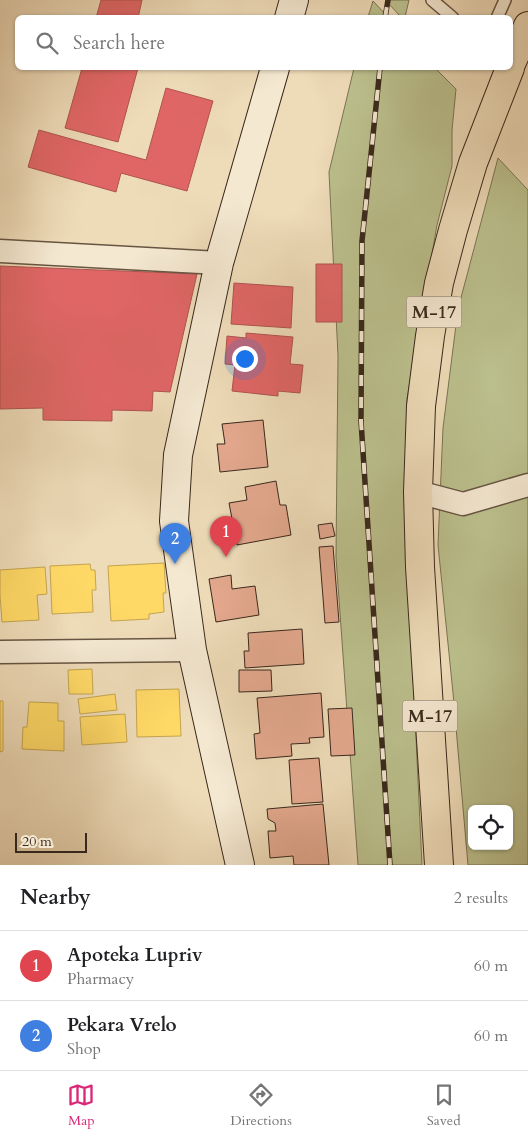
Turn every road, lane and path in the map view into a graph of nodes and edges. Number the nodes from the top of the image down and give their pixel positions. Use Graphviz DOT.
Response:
graph roads {
  1 [pos="294,0"];
  2 [pos="432,0"];
  3 [pos="505,0"];
  4 [pos="290,15"];
  5 [pos="450,15"];
  6 [pos="498,15"];
  7 [pos="528,26"];
  8 [pos="513,56"];
  9 [pos="274,70"];
  10 [pos="503,76"];
  11 [pos="0,251"];
  12 [pos="219,263"];
  13 [pos="528,485"];
  14 [pos="418,492"];
  15 [pos="192,650"];
  16 [pos="0,652"];
  17 [pos="240,865"];
  18 [pos="439,865"];
  1 -- 4 [label="street"];
  2 -- 5 [label="lane"];
  3 -- 6 [label="lane"];
  7 -- 8 [label="main road, M-17"];
  9 -- 12 [label="street"];
  10 -- 14 [label="main road, M-17"];
  11 -- 12 [label="street"];
  12 -- 15 [label="street"];
  13 -- 14 [label="street"];
  14 -- 18 [label="main road, M-17"];
  15 -- 16 [label="street"];
  15 -- 17 [label="street"];
}
